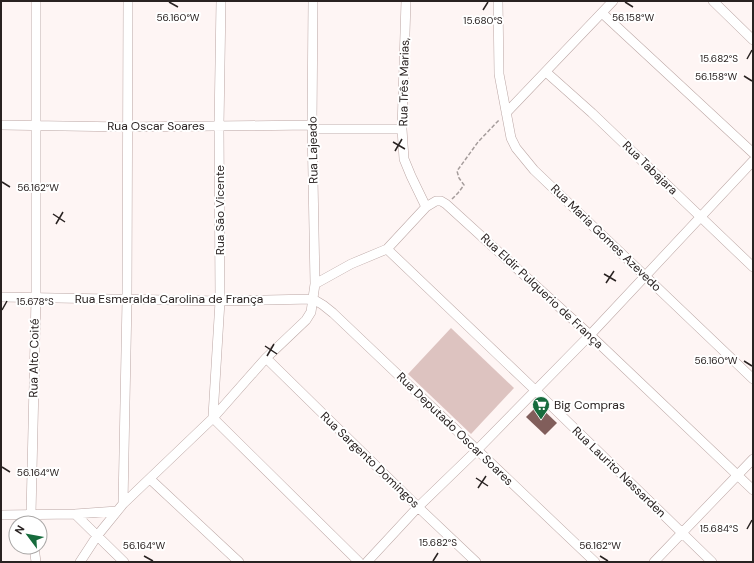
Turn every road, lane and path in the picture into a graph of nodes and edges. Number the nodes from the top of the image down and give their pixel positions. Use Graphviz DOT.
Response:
graph roads {
  1 [pos="36,1"];
  2 [pos="128,1"];
  3 [pos="221,1"];
  4 [pos="314,1"];
  5 [pos="406,1"];
  6 [pos="498,1"];
  7 [pos="613,1"];
  8 [pos="713,1"];
  9 [pos="602,13"];
  10 [pos="753,40"];
  11 [pos="546,72"];
  12 [pos="506,113"];
  13 [pos="1,125"];
  14 [pos="35,125"];
  15 [pos="219,126"];
  16 [pos="128,127"];
  17 [pos="312,127"];
  18 [pos="402,129"];
  19 [pos="753,153"];
  20 [pos="753,161"];
  21 [pos="446,204"];
  22 [pos="426,207"];
  23 [pos="701,216"];
  24 [pos="386,249"];
  25 [pos="753,267"];
  26 [pos="645,275"];
  27 [pos="315,284"];
  28 [pos="1,298"];
  29 [pos="36,298"];
  30 [pos="313,299"];
  31 [pos="127,300"];
  32 [pos="220,301"];
  33 [pos="590,335"];
  34 [pos="266,358"];
  35 [pos="753,379"];
  36 [pos="535,390"];
  37 [pos="213,418"];
  38 [pos="477,450"];
  39 [pos="753,459"];
  40 [pos="738,475"];
  41 [pos="150,479"];
  42 [pos="753,490"];
  43 [pos="418,507"];
  44 [pos="120,508"];
  45 [pos="75,514"];
  46 [pos="31,515"];
  47 [pos="48,517"];
  48 [pos="682,533"];
  49 [pos="97,536"];
  50 [pos="80,562"];
  51 [pos="124,562"];
  52 [pos="239,562"];
  53 [pos="359,562"];
  54 [pos="367,562"];
  55 [pos="476,562"];
  56 [pos="595,562"];
  57 [pos="654,562"];
  58 [pos="712,562"];
  1 -- 14 [label="street, Rua Alto Coité"];
  2 -- 16 [label="street"];
  3 -- 15 [label="street, Rua São Vicente"];
  4 -- 17 [label="street, Rua Lajeado"];
  5 -- 18 [label="street, Rua Três Marias,"];
  6 -- 12 [label="street, Rua Maria Gomes Azevedo"];
  7 -- 9 [label="street"];
  8 -- 10 [label="street"];
  9 -- 11 [label="street"];
  9 -- 19 [label="street"];
  11 -- 12 [label="street"];
  11 -- 23 [label="street, Rua Tabajara"];
  12 -- 21 [label="path"];
  12 -- 26 [label="street, Rua Maria Gomes Azevedo"];
  13 -- 14 [label="street, Rua Oscar Soares"];
  14 -- 16 [label="street, Rua Oscar Soares"];
  14 -- 29 [label="street, Rua Alto Coité"];
  15 -- 16 [label="street, Rua Oscar Soares"];
  15 -- 17 [label="street, Rua Oscar Soares"];
  15 -- 32 [label="street, Rua São Vicente"];
  16 -- 31 [label="street"];
  17 -- 18 [label="street, Rua Oscar Soares"];
  17 -- 27 [label="street, Rua Lajeado"];
  18 -- 22 [label="street, Rua Três Marias,"];
  20 -- 23 [label="street"];
  21 -- 22 [label="street"];
  21 -- 33 [label="street, Rua Eldir Pulquerio de França"];
  22 -- 24 [label="street"];
  23 -- 25 [label="street, Rua Tabajara"];
  23 -- 26 [label="street"];
  24 -- 27 [label="street"];
  24 -- 36 [label="street, Rua Laurito Nassarden"];
  26 -- 33 [label="street"];
  26 -- 35 [label="street, Rua Maria Gomes Azevedo"];
  27 -- 30 [label="street, Rua Lajeado"];
  28 -- 29 [label="street, Rua Esmeralda Carolina de França"];
  29 -- 31 [label="street, Rua Esmeralda Carolina de França"];
  29 -- 46 [label="street, Rua Alto Coité"];
  30 -- 32 [label="street, Rua Esmeralda Carolina de França"];
  30 -- 34 [label="street, Rua Lajeado"];
  30 -- 38 [label="street, Rua Deputado Oscar Soares"];
  31 -- 32 [label="street, Rua Esmeralda Carolina de França"];
  31 -- 44 [label="street"];
  32 -- 37 [label="street, Rua São Vicente"];
  33 -- 36 [label="street"];
  33 -- 40 [label="street, Rua Eldir Pulquerio de França"];
  34 -- 37 [label="street, Rua Lajeado"];
  34 -- 43 [label="street, Rua Sargento Domingos"];
  36 -- 38 [label="street"];
  36 -- 48 [label="street, Rua Laurito Nassarden"];
  37 -- 41 [label="street, Rua Lajeado"];
  37 -- 53 [label="street"];
  38 -- 43 [label="street"];
  38 -- 56 [label="street, Rua Deputado Oscar Soares"];
  39 -- 40 [label="street"];
  40 -- 42 [label="street, Rua Eldir Pulquerio de França"];
  40 -- 48 [label="street"];
  41 -- 44 [label="street, Rua Lajeado"];
  41 -- 52 [label="street"];
  43 -- 54 [label="street"];
  43 -- 55 [label="street, Rua Sargento Domingos"];
  44 -- 45 [label="street"];
  44 -- 49 [label="street, Rua Lajeado"];
  45 -- 47 [label="street"];
  45 -- 49 [label="street"];
  48 -- 57 [label="street"];
  48 -- 58 [label="street, Rua Laurito Nassarden"];
  49 -- 50 [label="street, Rua Lajeado"];
  49 -- 51 [label="street"];
}
